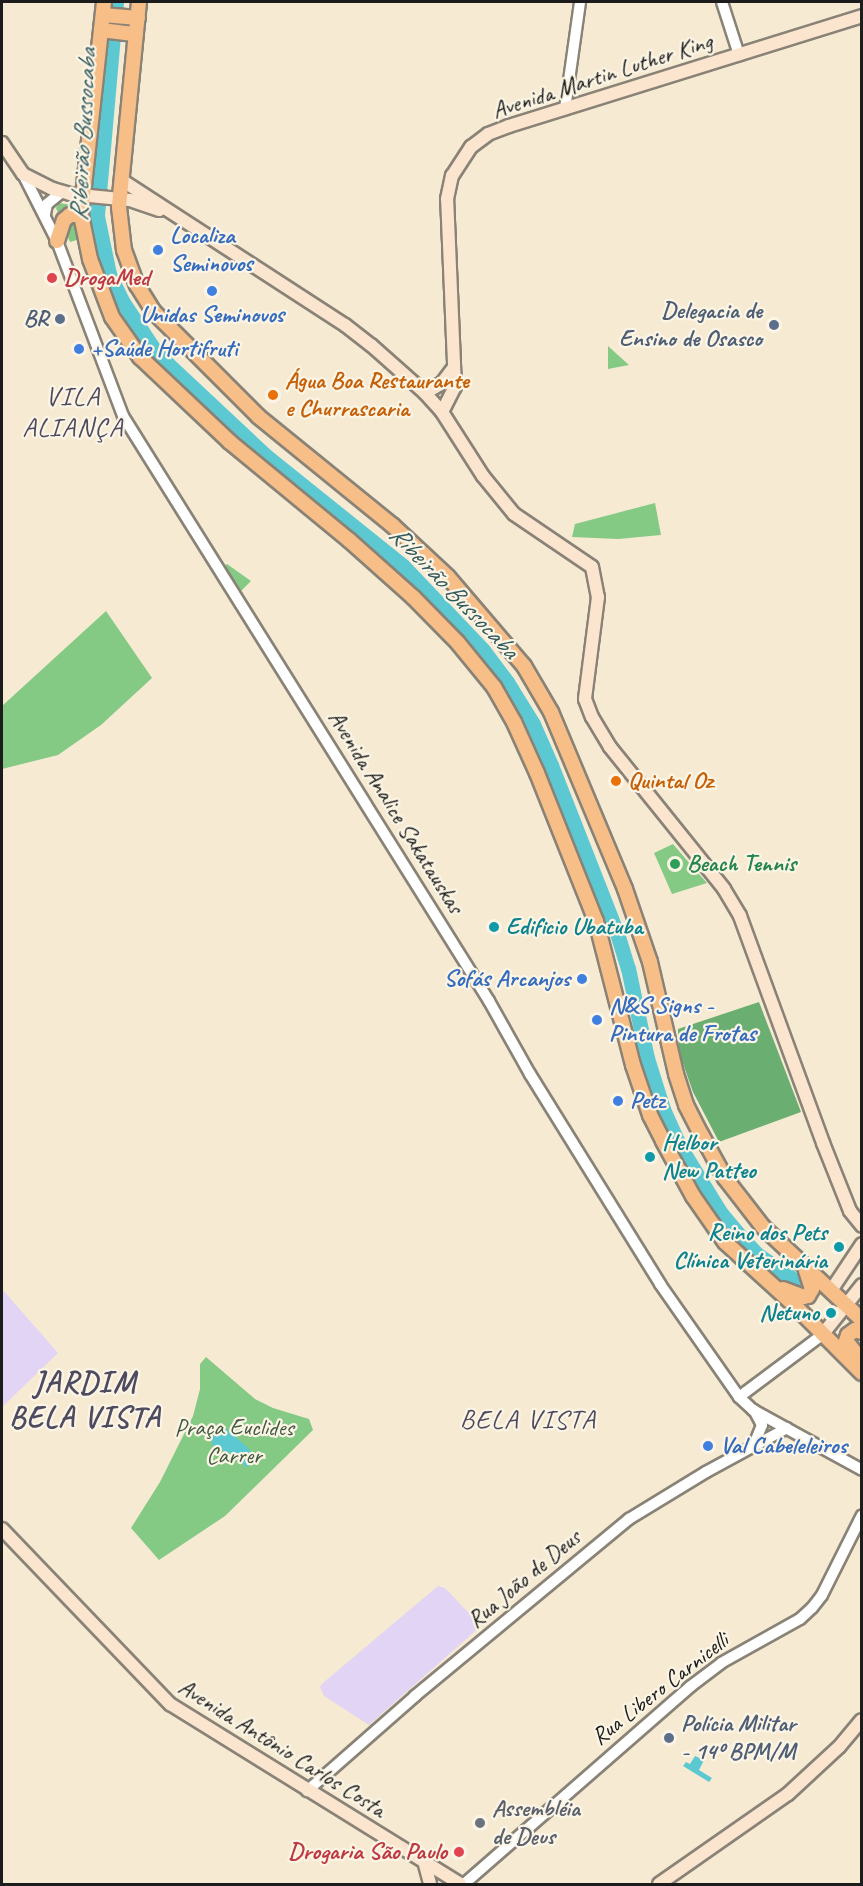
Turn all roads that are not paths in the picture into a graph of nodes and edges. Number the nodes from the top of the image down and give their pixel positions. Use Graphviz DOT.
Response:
graph roads {
  1 [pos="139,2"];
  2 [pos="580,2"];
  3 [pos="722,2"];
  4 [pos="105,11"];
  5 [pos="861,16"];
  6 [pos="135,18"];
  7 [pos="104,30"];
  8 [pos="132,33"];
  9 [pos="739,55"];
  10 [pos="565,109"];
  11 [pos="2,143"];
  12 [pos="23,174"];
  13 [pos="123,180"];
  14 [pos="62,192"];
  15 [pos="85,195"];
  16 [pos="121,198"];
  17 [pos="45,214"];
  18 [pos="171,214"];
  19 [pos="81,215"];
  20 [pos="57,241"];
  21 [pos="454,367"];
  22 [pos="425,393"];
  23 [pos="442,412"];
  24 [pos="861,1226"];
  25 [pos="861,1244"];
  26 [pos="798,1260"];
  27 [pos="772,1285"];
  28 [pos="861,1285"];
  29 [pos="831,1290"];
  30 [pos="845,1308"];
  31 [pos="861,1320"];
  32 [pos="826,1331"];
  33 [pos="861,1332"];
  34 [pos="861,1361"];
  35 [pos="861,1373"];
  36 [pos="739,1397"];
  37 [pos="753,1410"];
  38 [pos="787,1428"];
  39 [pos="754,1445"];
  40 [pos="861,1470"];
  41 [pos="861,1515"];
  42 [pos="2,1529"];
  43 [pos="861,1720"];
  44 [pos="307,1791"];
  45 [pos="424,1861"];
  46 [pos="430,1884"];
  47 [pos="462,1884"];
  48 [pos="659,1884"];
  1 -- 6 [label="main road"];
  2 -- 10 [label="street"];
  3 -- 9 [label="street"];
  4 -- 6 [label="main road"];
  4 -- 7 [label="main road"];
  5 -- 9 [label="main road, Avenida Martin Luther King"];
  6 -- 8 [label="main road"];
  7 -- 8 [label="main road"];
  7 -- 15 [label="main road"];
  8 -- 13 [label="main road"];
  9 -- 10 [label="main road, Avenida Martin Luther King"];
  10 -- 21 [label="main road, Avenida Martin Luther King"];
  11 -- 12 [label="main road"];
  12 -- 14 [label="main road"];
  12 -- 17 [label="street, Avenida Analice Sakatauskas"];
  13 -- 16 [label="main road"];
  13 -- 18 [label="main road"];
  14 -- 15 [label="main road"];
  14 -- 17 [label="street"];
  15 -- 16 [label="main road"];
  15 -- 19 [label="main road"];
  16 -- 18 [label="main road"];
  16 -- 26 [label="main road"];
  17 -- 20 [label="street, Avenida Analice Sakatauskas"];
  18 -- 22 [label="main road"];
  19 -- 20 [label="main road"];
  19 -- 27 [label="main road"];
  20 -- 36 [label="street, Avenida Analice Sakatauskas"];
  21 -- 22 [label="main road"];
  21 -- 23 [label="main road, Avenida Martin Luther King"];
  22 -- 23 [label="main road"];
  23 -- 24 [label="main road"];
  25 -- 29 [label="main road"];
  26 -- 27 [label="main road"];
  26 -- 29 [label="main road"];
  27 -- 32 [label="main road"];
  28 -- 30 [label="main road"];
  29 -- 30 [label="main road"];
  30 -- 31 [label="main road"];
  30 -- 32 [label="main road"];
  32 -- 35 [label="main road"];
  32 -- 36 [label="street"];
  33 -- 34 [label="main road"];
  36 -- 37 [label="street, Avenida Analice Sakatauskas"];
  37 -- 38 [label="street, Avenida Analice Sakatauskas"];
  37 -- 39 [label="street"];
  38 -- 39 [label="street, Rua João de Deus"];
  38 -- 40 [label="street, Avenida Analice Sakatauskas"];
  39 -- 44 [label="street, Rua João de Deus"];
  41 -- 47 [label="street, Rua Libero Carnicelli"];
  42 -- 44 [label="main road, Avenida Antônio Carlos Costa"];
  43 -- 48 [label="main road"];
  44 -- 45 [label="main road, Avenida Antônio Carlos Costa"];
  45 -- 46 [label="main road"];
  45 -- 47 [label="main road, Avenida Antônio Carlos Costa"];
}
